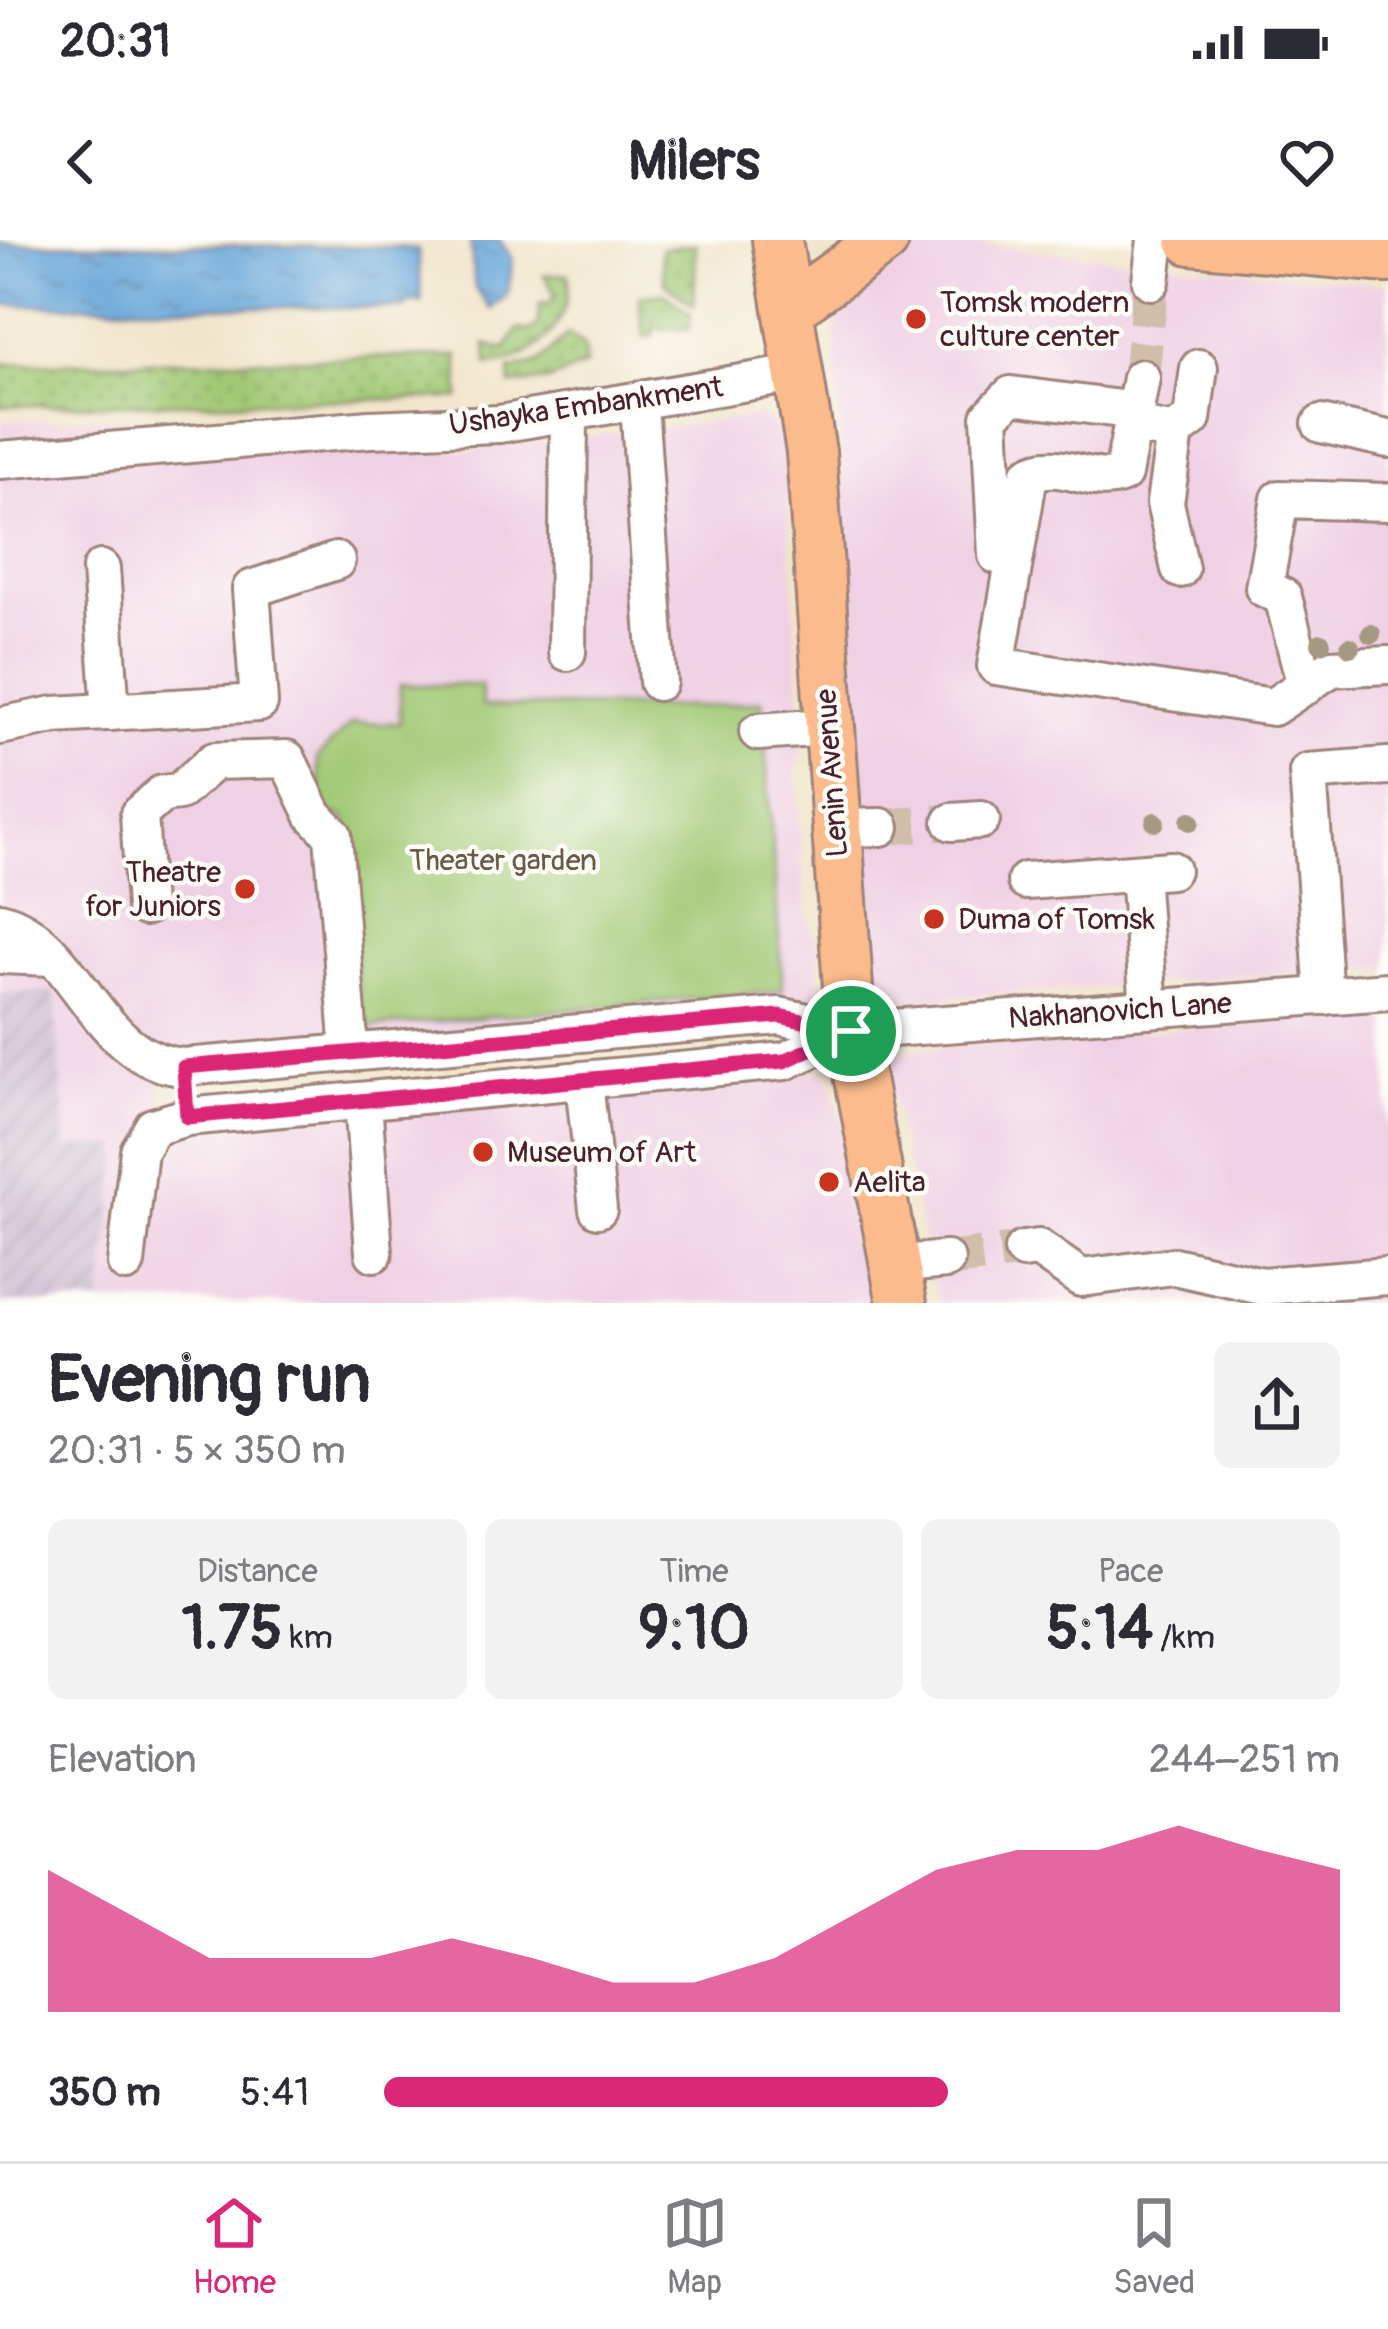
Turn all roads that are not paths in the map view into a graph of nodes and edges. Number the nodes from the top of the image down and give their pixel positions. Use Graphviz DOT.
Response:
graph roads {
  1 [pos="1156,240"];
  2 [pos="1191,240"];
  3 [pos="777,242"];
  4 [pos="876,244"];
  5 [pos="1388,258"];
  6 [pos="1151,280"];
  7 [pos="790,308"];
  8 [pos="1199,368"];
  9 [pos="800,373"];
  10 [pos="639,404"];
  11 [pos="1137,405"];
  12 [pos="569,414"];
  13 [pos="1321,424"];
  14 [pos="1172,434"];
  15 [pos="1388,439"];
  16 [pos="0,460"];
  17 [pos="1388,502"];
  18 [pos="1014,556"];
  19 [pos="336,561"];
  20 [pos="101,569"];
  21 [pos="1180,569"];
  22 [pos="567,652"];
  23 [pos="1388,664"];
  24 [pos="658,682"];
  25 [pos="1306,686"];
  26 [pos="111,712"];
  27 [pos="0,726"];
  28 [pos="828,727"];
  29 [pos="758,732"];
  30 [pos="1388,766"];
  31 [pos="1026,881"];
  32 [pos="145,907"];
  33 [pos="0,921"];
  34 [pos="0,955"];
  35 [pos="52,957"];
  36 [pos="1388,992"];
  37 [pos="1324,996"];
  38 [pos="1149,1009"];
  39 [pos="661,1026"];
  40 [pos="851,1031"];
  41 [pos="472,1043"];
  42 [pos="350,1053"];
  43 [pos="184,1067"];
  44 [pos="666,1074"];
  45 [pos="584,1082"];
  46 [pos="476,1091"];
  47 [pos="363,1101"];
  48 [pos="187,1117"];
  49 [pos="598,1209"];
  50 [pos="1023,1250"];
  51 [pos="374,1253"];
  52 [pos="946,1259"];
  53 [pos="126,1263"];
  54 [pos="1388,1276"];
  55 [pos="898,1284"];
  1 -- 6 [label="street"];
  2 -- 5 [label="main road"];
  3 -- 4 [label="main road"];
  3 -- 7 [label="main road, Lenin Avenue"];
  4 -- 7 [label="main road"];
  7 -- 9 [label="main road, Lenin Avenue"];
  8 -- 14 [label="street"];
  9 -- 10 [label="street, Ushayka Embankment"];
  9 -- 28 [label="main road, Lenin Avenue"];
  10 -- 12 [label="street, Ushayka Embankment"];
  10 -- 24 [label="street"];
  11 -- 14 [label="street"];
  11 -- 18 [label="street"];
  11 -- 18 [label="street"];
  12 -- 16 [label="street, Ushayka Embankment"];
  12 -- 22 [label="street"];
  13 -- 15 [label="street"];
  14 -- 21 [label="street"];
  17 -- 25 [label="street"];
  18 -- 25 [label="street"];
  19 -- 26 [label="street"];
  20 -- 26 [label="street"];
  23 -- 25 [label="street"];
  26 -- 27 [label="street"];
  28 -- 29 [label="street"];
  28 -- 40 [label="main road, Lenin Avenue"];
  30 -- 37 [label="street"];
  31 -- 38 [label="street"];
  32 -- 42 [label="street"];
  33 -- 35 [label="street"];
  34 -- 35 [label="street"];
  35 -- 43 [label="street"];
  36 -- 37 [label="street, Nakhanovich Lane"];
  37 -- 38 [label="street, Nakhanovich Lane"];
  38 -- 40 [label="street, Nakhanovich Lane"];
  39 -- 40 [label="street, Nakhanovich Lane"];
  39 -- 41 [label="street, Nakhanovich Lane"];
  39 -- 44 [label="street"];
  40 -- 44 [label="street, Nakhanovich Lane"];
  40 -- 55 [label="main road, Lenin Avenue"];
  41 -- 42 [label="street, Nakhanovich Lane"];
  41 -- 46 [label="street"];
  42 -- 43 [label="street, Nakhanovich Lane"];
  43 -- 48 [label="street"];
  44 -- 45 [label="street, Nakhanovich Lane"];
  45 -- 46 [label="street, Nakhanovich Lane"];
  45 -- 49 [label="street"];
  46 -- 47 [label="street, Nakhanovich Lane"];
  47 -- 48 [label="street, Nakhanovich Lane"];
  47 -- 51 [label="street"];
  48 -- 53 [label="street"];
  50 -- 54 [label="street"];
  52 -- 55 [label="street"];
}
